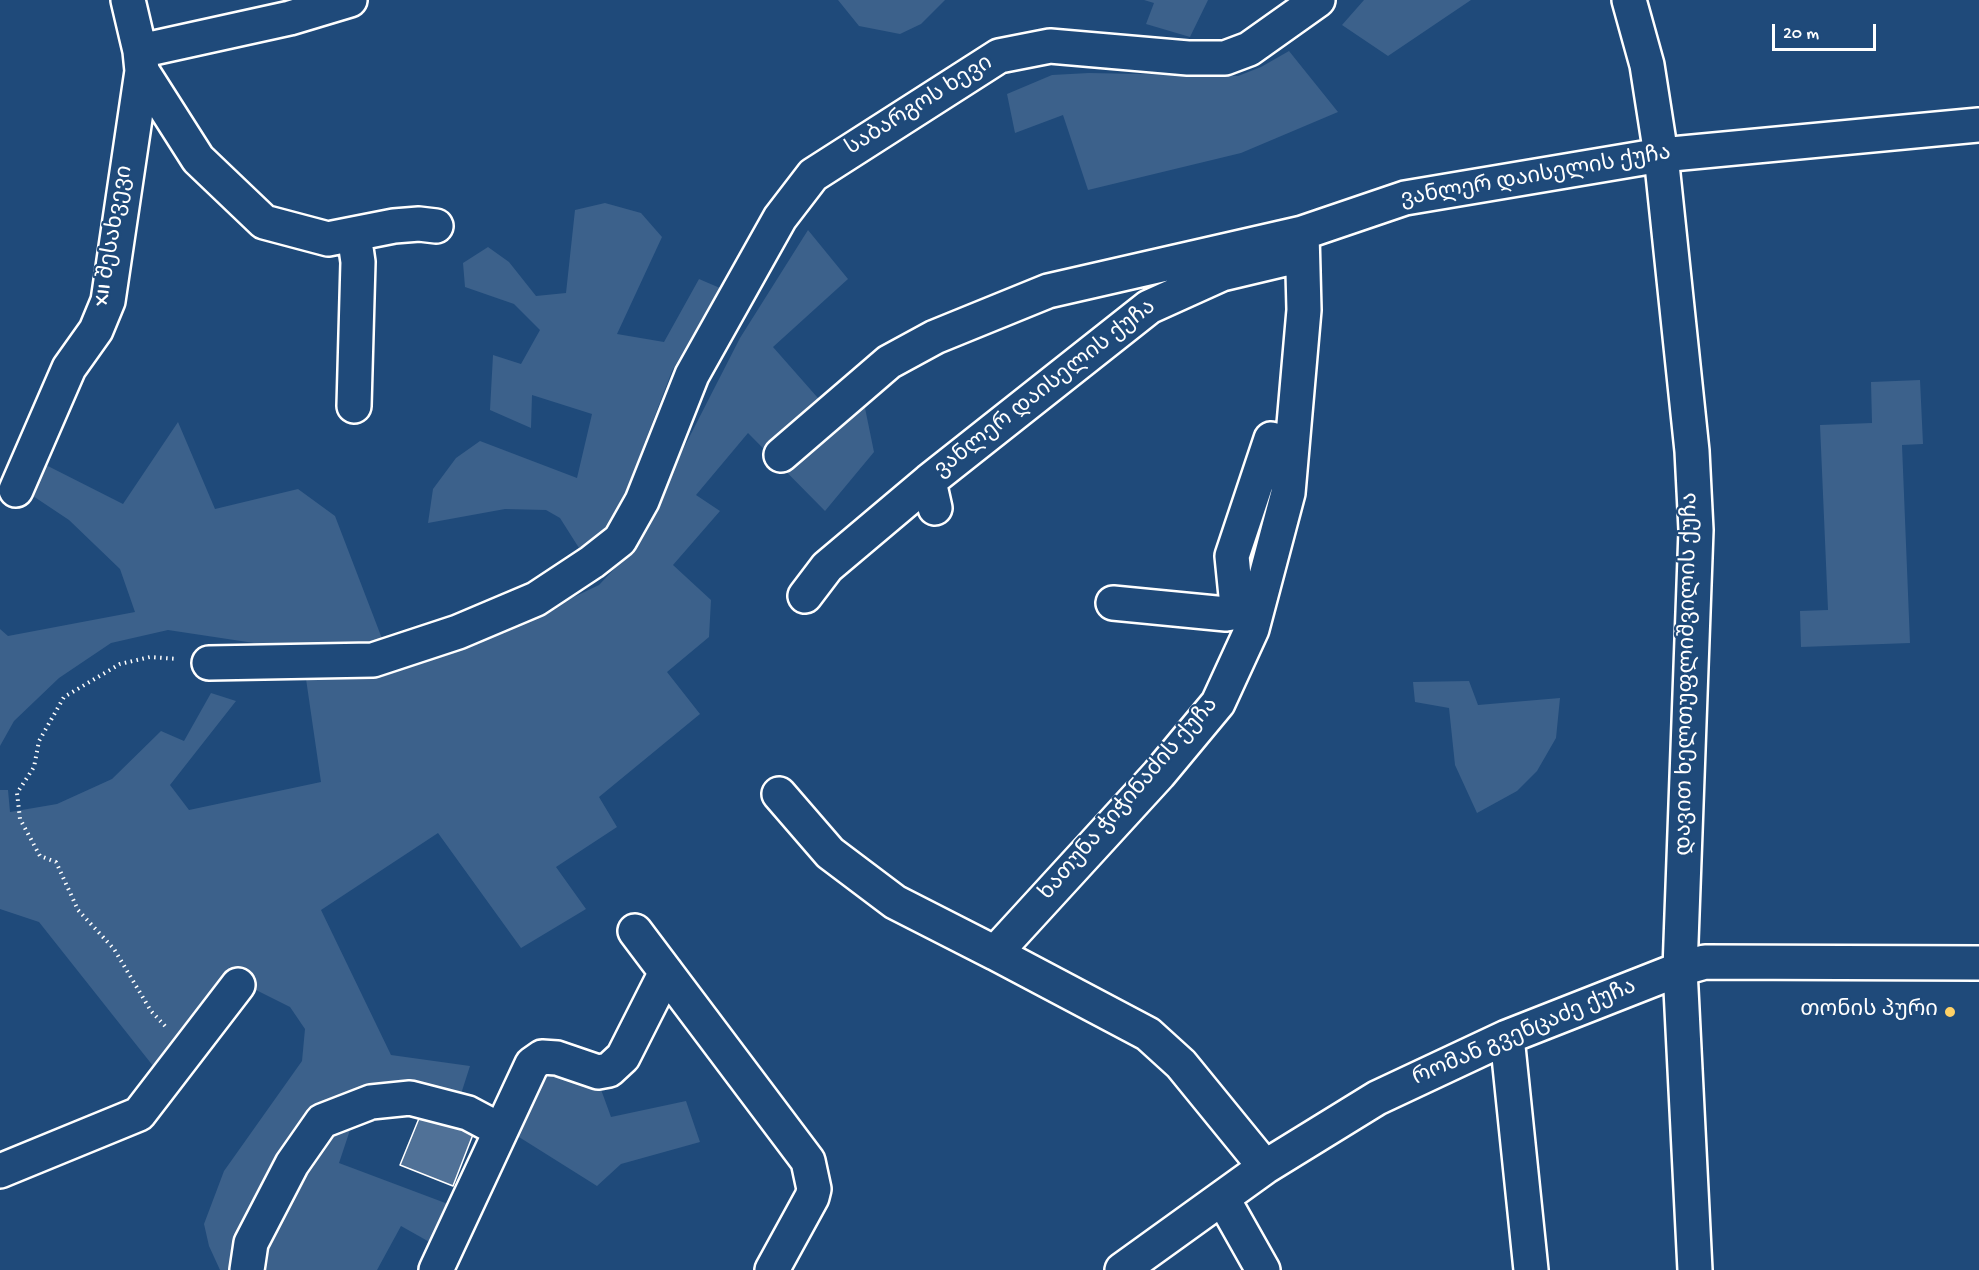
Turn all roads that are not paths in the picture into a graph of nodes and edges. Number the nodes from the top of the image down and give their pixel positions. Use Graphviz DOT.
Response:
graph roads {
  1 [pos="128,0"];
  2 [pos="350,0"];
  3 [pos="1318,0"];
  4 [pos="1630,5"];
  5 [pos="141,61"];
  6 [pos="1979,125"];
  7 [pos="1661,155"];
  8 [pos="436,226"];
  9 [pos="354,234"];
  10 [pos="1302,244"];
  11 [pos="354,406"];
  12 [pos="1271,440"];
  13 [pos="781,455"];
  14 [pos="16,490"];
  15 [pos="805,596"];
  16 [pos="1113,603"];
  17 [pos="1252,609"];
  18 [pos="209,663"];
  19 [pos="779,794"];
  20 [pos="635,931"];
  21 [pos="995,953"];
  22 [pos="1979,963"];
  23 [pos="1680,969"];
  24 [pos="666,972"];
  25 [pos="238,985"];
  26 [pos="1507,1037"];
  27 [pos="500,1130"];
  28 [pos="1265,1167"];
  29 [pos="0,1171"];
  30 [pos="1223,1199"];
  31 [pos="247,1270"];
  32 [pos="436,1270"];
  33 [pos="772,1270"];
  34 [pos="1122,1270"];
  35 [pos="1263,1270"];
  36 [pos="1531,1270"];
  37 [pos="1695,1270"];
  1 -- 5 [label="street, XII შესახვევი"];
  2 -- 5 [label="street"];
  3 -- 18 [label="street, საბარგოს ხევი"];
  4 -- 7 [label="street, დავით ხელთუფლიშვილის ქუჩა"];
  5 -- 9 [label="street, XII შესახვევი"];
  5 -- 14 [label="street, XII შესახვევი"];
  6 -- 7 [label="street, ვანლერ დაისელის ქუჩა"];
  7 -- 10 [label="street, ვანლერ დაისელის ქუჩა"];
  7 -- 23 [label="street, დავით ხელთუფლიშვილის ქუჩა"];
  8 -- 9 [label="street, XII შესახვევი"];
  9 -- 11 [label="street"];
  10 -- 13 [label="street"];
  10 -- 15 [label="street, ვანლერ დაისელის ქუჩა"];
  10 -- 17 [label="street, ხათუნა ჭიჭინაძის ქუჩა"];
  12 -- 17 [label="street"];
  16 -- 17 [label="street"];
  17 -- 21 [label="street, ხათუნა ჭიჭინაძის ქუჩა"];
  19 -- 21 [label="street"];
  20 -- 24 [label="street"];
  21 -- 28 [label="street"];
  22 -- 23 [label="street, რომან გვენცაძე ქუჩა"];
  23 -- 26 [label="street, რომან გვენცაძე ქუჩა"];
  23 -- 37 [label="street, დავით ხელთუფლიშვილის ქუჩა"];
  24 -- 27 [label="street"];
  24 -- 33 [label="street"];
  25 -- 29 [label="street"];
  26 -- 28 [label="street, რომან გვენცაძე ქუჩა"];
  26 -- 36 [label="street"];
  27 -- 31 [label="street"];
  27 -- 32 [label="street"];
  28 -- 30 [label="street, რომან გვენცაძე ქუჩა"];
  30 -- 34 [label="street, რომან გვენცაძე ქუჩა"];
  30 -- 35 [label="street"];
}
